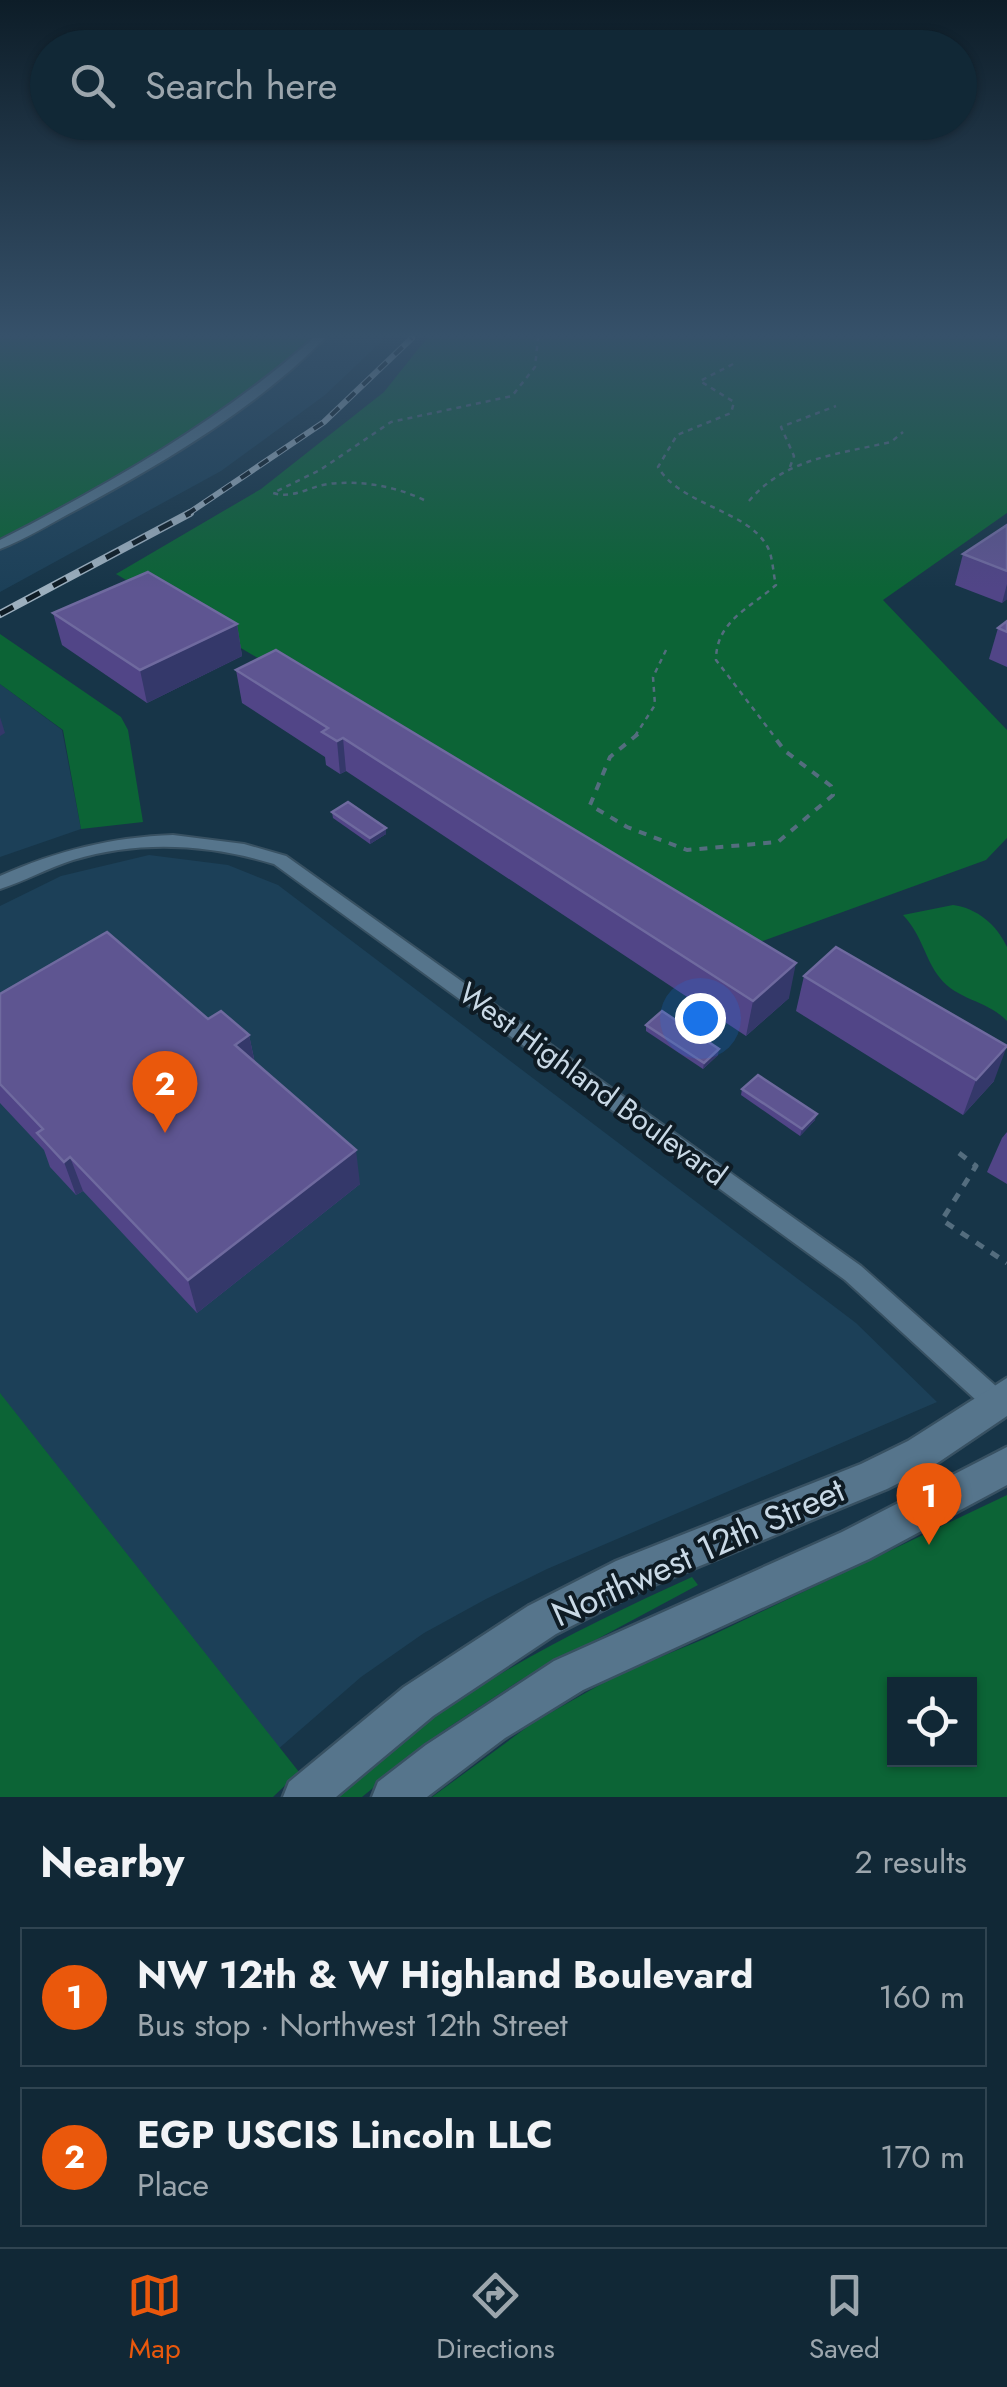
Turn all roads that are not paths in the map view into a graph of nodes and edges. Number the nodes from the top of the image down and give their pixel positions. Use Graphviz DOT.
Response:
graph roads {
  1 [pos="214,422"];
  2 [pos="0,545"];
  3 [pos="0,883"];
  4 [pos="1005,1408"];
  5 [pos="1007,1465"];
  6 [pos="304,1797"];
  7 [pos="394,1797"];
  1 -- 2 [label="street"];
  3 -- 4 [label="street, West Highland Boulevard"];
  4 -- 6 [label="main road, Northwest 12th Street"];
  5 -- 7 [label="main road, Northwest 12th Street"];
}
